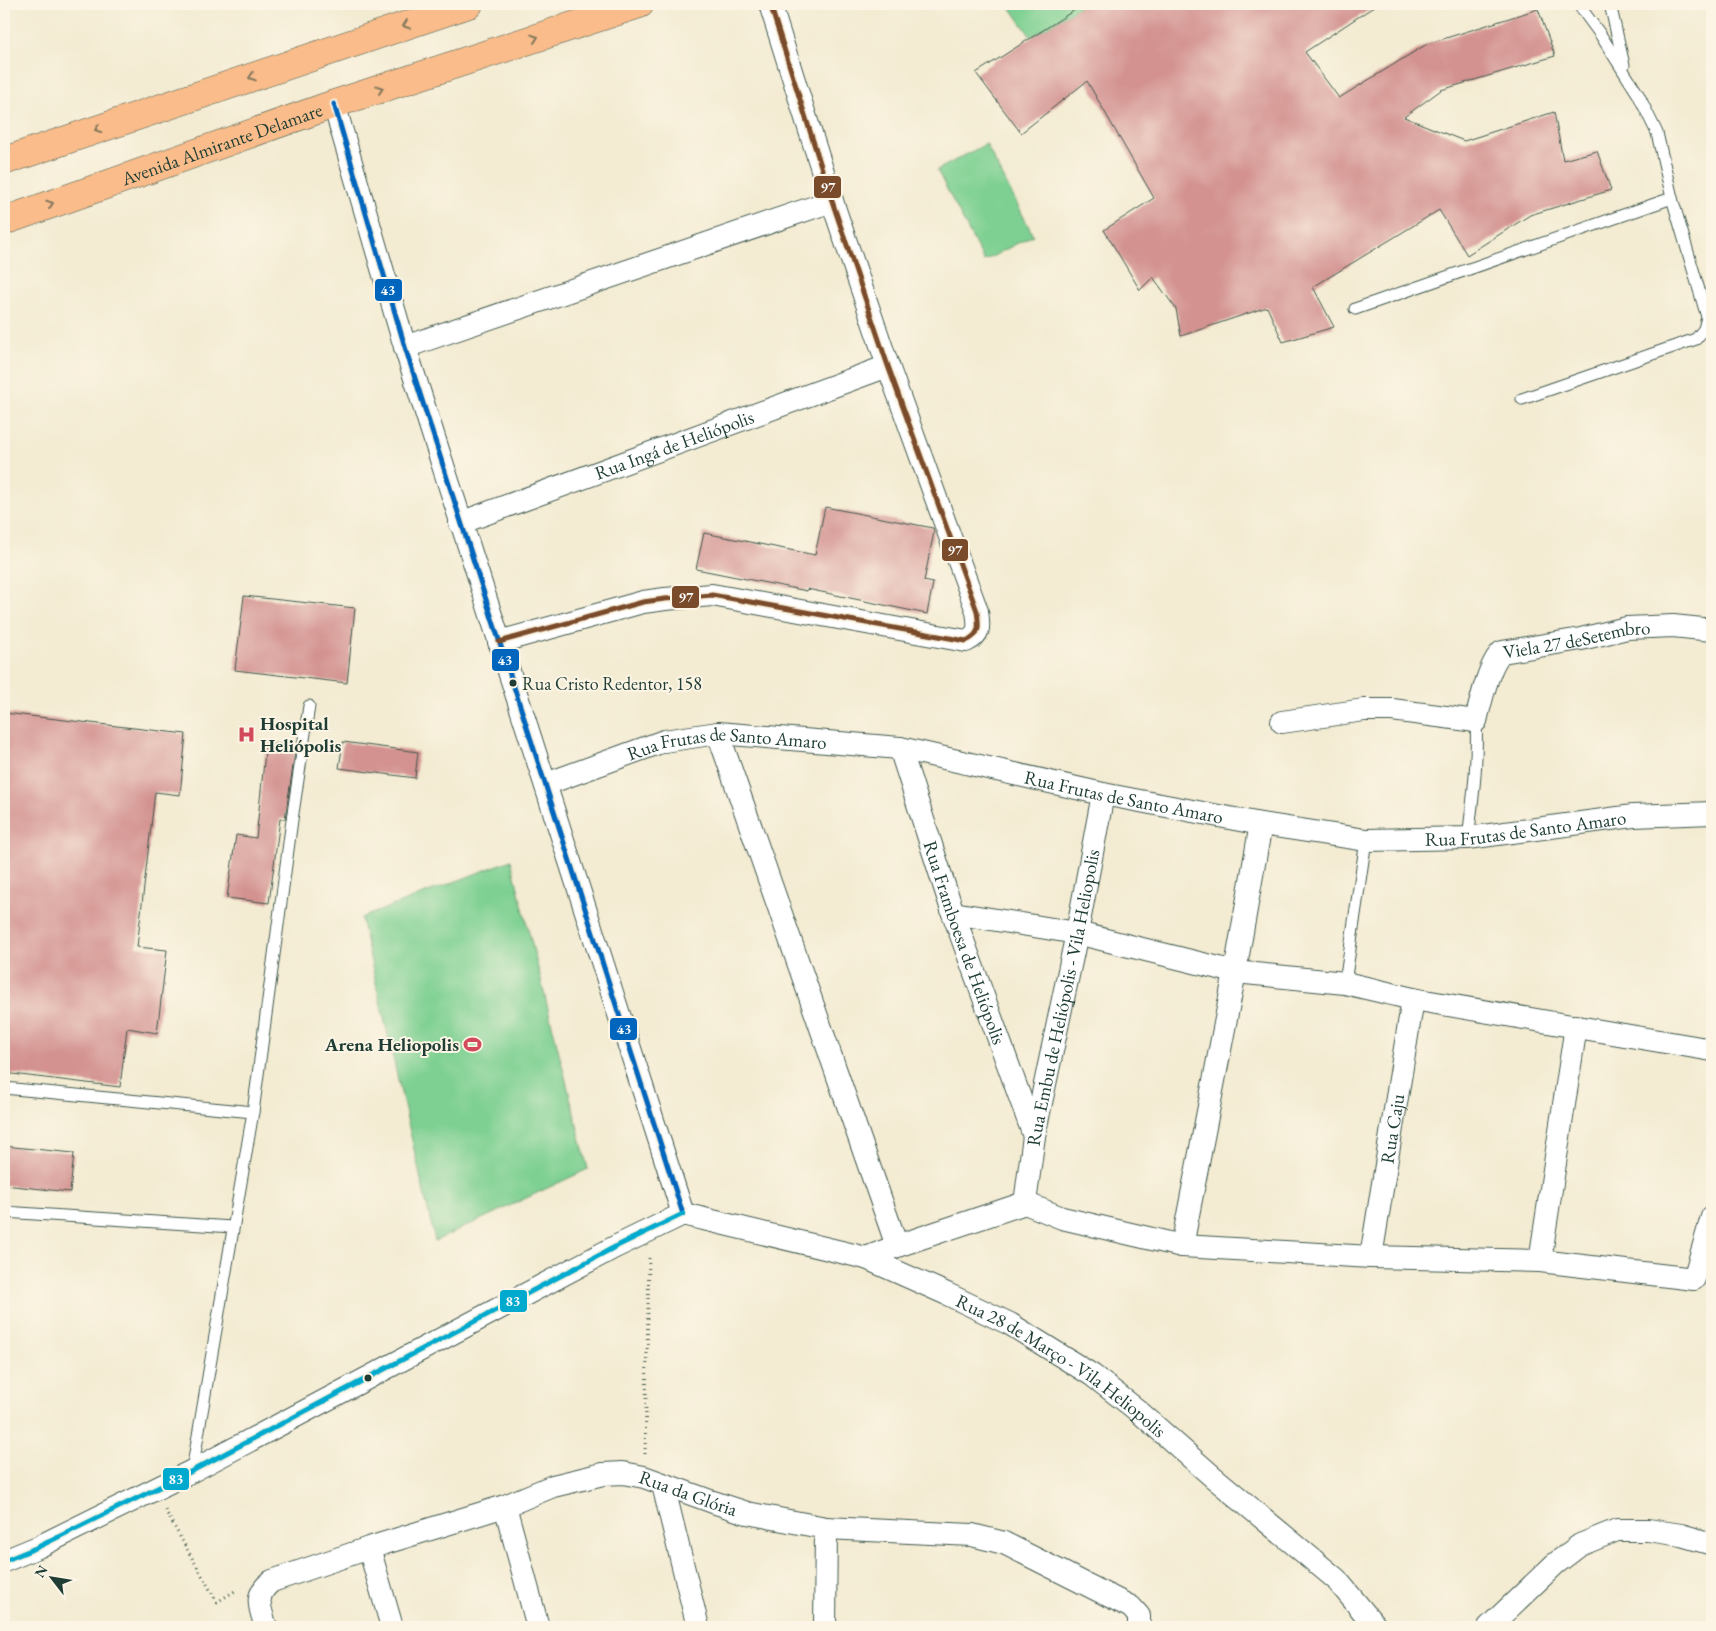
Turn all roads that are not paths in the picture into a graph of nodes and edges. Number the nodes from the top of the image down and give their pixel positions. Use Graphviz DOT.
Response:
graph roads {
  1 [pos="469,4"];
  2 [pos="640,4"];
  3 [pos="770,4"];
  4 [pos="1578,4"];
  5 [pos="1610,4"];
  6 [pos="1626,74"];
  7 [pos="334,104"];
  8 [pos="4,161"];
  9 [pos="1672,198"];
  10 [pos="832,202"];
  11 [pos="4,220"];
  12 [pos="1355,309"];
  13 [pos="405,347"];
  14 [pos="888,366"];
  15 [pos="1522,399"];
  16 [pos="460,523"];
  17 [pos="1712,630"];
  18 [pos="499,642"];
  19 [pos="309,706"];
  20 [pos="1476,721"];
  21 [pos="1282,722"];
  22 [pos="718,733"];
  23 [pos="900,748"];
  24 [pos="546,784"];
  25 [pos="1103,794"];
  26 [pos="1712,813"];
  27 [pos="1261,824"];
  28 [pos="1468,838"];
  29 [pos="1366,840"];
  30 [pos="953,913"];
  31 [pos="1077,934"];
  32 [pos="1235,972"];
  33 [pos="1345,984"];
  34 [pos="1413,999"];
  35 [pos="1576,1026"];
  36 [pos="1712,1050"];
  37 [pos="4,1088"];
  38 [pos="253,1112"];
  39 [pos="1034,1136"];
  40 [pos="1025,1203"];
  41 [pos="4,1212"];
  42 [pos="683,1214"];
  43 [pos="1712,1216"];
  44 [pos="232,1227"];
  45 [pos="897,1246"];
  46 [pos="1182,1246"];
  47 [pos="1371,1257"];
  48 [pos="866,1258"];
  49 [pos="1540,1261"];
  50 [pos="192,1471"];
  51 [pos="654,1481"];
  52 [pos="505,1506"];
  53 [pos="826,1528"];
  54 [pos="1712,1544"];
  55 [pos="369,1548"];
  56 [pos="4,1561"];
  57 [pos="266,1627"];
  58 [pos="392,1627"];
  59 [pos="538,1627"];
  60 [pos="698,1627"];
  61 [pos="825,1627"];
  62 [pos="1139,1627"];
  63 [pos="1376,1627"];
  64 [pos="1489,1627"];
  1 -- 8 [label="main road, one-way"];
  7 -- 2 [label="main road, Avenida Almirante Delamare, one-way"];
  3 -- 10 [label="street"];
  4 -- 6 [label="lane"];
  5 -- 6 [label="lane"];
  6 -- 9 [label="lane"];
  11 -- 7 [label="main road, Avenida Almirante Delamare, one-way"];
  7 -- 13 [label="street"];
  9 -- 12 [label="lane"];
  9 -- 15 [label="lane"];
  10 -- 13 [label="street"];
  10 -- 14 [label="street"];
  13 -- 16 [label="street"];
  14 -- 16 [label="street, Rua Ingá de Heliópolis"];
  14 -- 18 [label="street"];
  16 -- 18 [label="street"];
  17 -- 20 [label="street, Viela 27 deSetembro"];
  18 -- 24 [label="street"];
  19 -- 38 [label="lane"];
  20 -- 21 [label="street"];
  20 -- 28 [label="lane"];
  22 -- 23 [label="lane"];
  22 -- 24 [label="street, Rua Frutas de Santo Amaro"];
  22 -- 45 [label="street"];
  23 -- 25 [label="street, Rua Frutas de Santo Amaro"];
  23 -- 30 [label="street, Rua Framboesa de Heliópolis"];
  24 -- 42 [label="lane"];
  25 -- 27 [label="street, Rua Frutas de Santo Amaro"];
  25 -- 31 [label="street, Rua Embu de Heliópolis - Vila Heliopolis"];
  26 -- 28 [label="street, Rua Frutas de Santo Amaro"];
  27 -- 29 [label="street, Rua Frutas de Santo Amaro"];
  27 -- 32 [label="street"];
  28 -- 29 [label="street, Rua Frutas de Santo Amaro"];
  29 -- 33 [label="lane"];
  30 -- 31 [label="street"];
  30 -- 39 [label="street, Rua Framboesa de Heliópolis"];
  31 -- 32 [label="street"];
  31 -- 39 [label="street, Rua Embu de Heliópolis - Vila Heliopolis"];
  32 -- 33 [label="street"];
  32 -- 46 [label="street"];
  33 -- 34 [label="street"];
  34 -- 35 [label="street"];
  34 -- 47 [label="street, Rua Caju"];
  35 -- 36 [label="street"];
  35 -- 49 [label="street"];
  37 -- 38 [label="lane"];
  38 -- 44 [label="lane"];
  39 -- 40 [label="street, Rua Embu de Heliópolis - Vila Heliopolis"];
  40 -- 45 [label="street"];
  40 -- 46 [label="street"];
  41 -- 44 [label="lane"];
  42 -- 48 [label="street, Rua 28 de Março - Vila Heliopolis"];
  42 -- 50 [label="street"];
  43 -- 49 [label="street"];
  44 -- 50 [label="lane"];
  45 -- 48 [label="street"];
  46 -- 47 [label="street"];
  47 -- 49 [label="street"];
  48 -- 63 [label="street, Rua 28 de Março - Vila Heliopolis"];
  50 -- 56 [label="street"];
  51 -- 52 [label="street, Rua da Glória"];
  51 -- 53 [label="street, Rua da Glória"];
  51 -- 60 [label="street"];
  52 -- 55 [label="street, Rua da Glória"];
  52 -- 59 [label="street"];
  53 -- 61 [label="street"];
  53 -- 62 [label="street, Rua da Glória"];
  54 -- 64 [label="street"];
  55 -- 57 [label="street, Rua da Glória"];
  55 -- 58 [label="street"];
}
